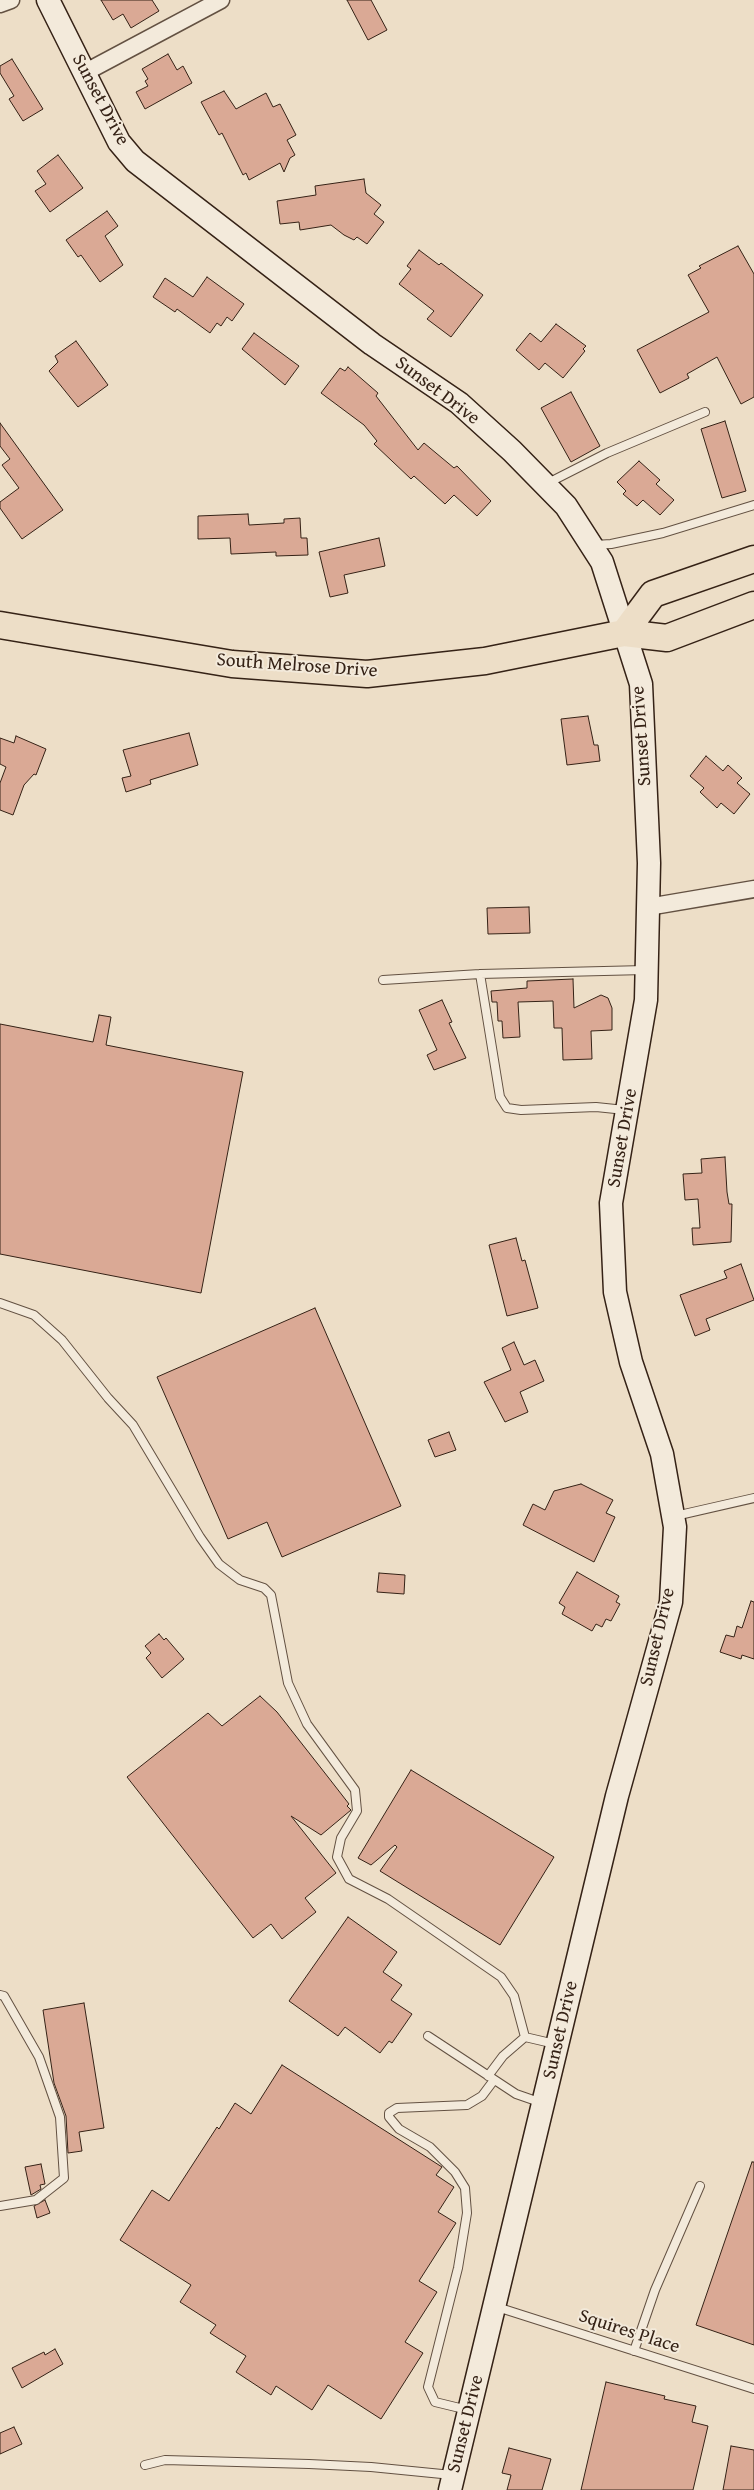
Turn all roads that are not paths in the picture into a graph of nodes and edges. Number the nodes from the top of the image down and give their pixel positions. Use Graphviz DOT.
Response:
graph roads {
  1 [pos="11,0"];
  2 [pos="48,0"];
  3 [pos="221,0"];
  4 [pos="0,4"];
  5 [pos="84,73"];
  6 [pos="705,412"];
  7 [pos="545,485"];
  8 [pos="754,505"];
  9 [pos="591,545"];
  10 [pos="754,559"];
  11 [pos="754,605"];
  12 [pos="0,625"];
  13 [pos="624,633"];
  14 [pos="754,889"];
  15 [pos="648,907"];
  16 [pos="647,970"];
  17 [pos="480,974"];
  18 [pos="383,980"];
  19 [pos="627,1110"];
  20 [pos="0,1303"];
  21 [pos="754,1498"];
  22 [pos="673,1516"];
  23 [pos="0,1995"];
  24 [pos="428,2036"];
  25 [pos="525,2038"];
  26 [pos="557,2045"];
  27 [pos="491,2078"];
  28 [pos="544,2103"];
  29 [pos="700,2186"];
  30 [pos="0,2206"];
  31 [pos="495,2306"];
  32 [pos="634,2351"];
  33 [pos="754,2389"];
  34 [pos="470,2410"];
  35 [pos="144,2464"];
  36 [pos="452,2482"];
  1 -- 4 [label="street"];
  2 -- 5 [label="main road, Sunset Drive"];
  3 -- 5 [label="street"];
  5 -- 7 [label="main road, Sunset Drive"];
  6 -- 7 [label="lane"];
  7 -- 9 [label="main road, Sunset Drive"];
  8 -- 9 [label="lane"];
  9 -- 13 [label="main road, Sunset Drive"];
  10 -- 13 [label="main road"];
  11 -- 13 [label="main road, South Melrose Drive"];
  12 -- 13 [label="main road, South Melrose Drive"];
  13 -- 15 [label="main road, Sunset Drive"];
  14 -- 15 [label="street"];
  15 -- 16 [label="main road, Sunset Drive"];
  16 -- 17 [label="lane"];
  16 -- 19 [label="main road, Sunset Drive"];
  17 -- 18 [label="lane"];
  17 -- 19 [label="lane"];
  19 -- 22 [label="main road, Sunset Drive"];
  20 -- 25 [label="lane"];
  21 -- 22 [label="lane"];
  22 -- 26 [label="main road, Sunset Drive"];
  23 -- 30 [label="lane"];
  24 -- 27 [label="lane"];
  25 -- 26 [label="lane"];
  25 -- 27 [label="lane"];
  26 -- 28 [label="main road, Sunset Drive"];
  27 -- 28 [label="lane"];
  27 -- 34 [label="lane"];
  28 -- 31 [label="main road, Sunset Drive"];
  29 -- 32 [label="lane"];
  31 -- 32 [label="lane, Squires Place"];
  31 -- 34 [label="main road, Sunset Drive"];
  32 -- 33 [label="lane, Squires Place"];
  34 -- 36 [label="main road, Sunset Drive"];
  35 -- 36 [label="lane"];
}
